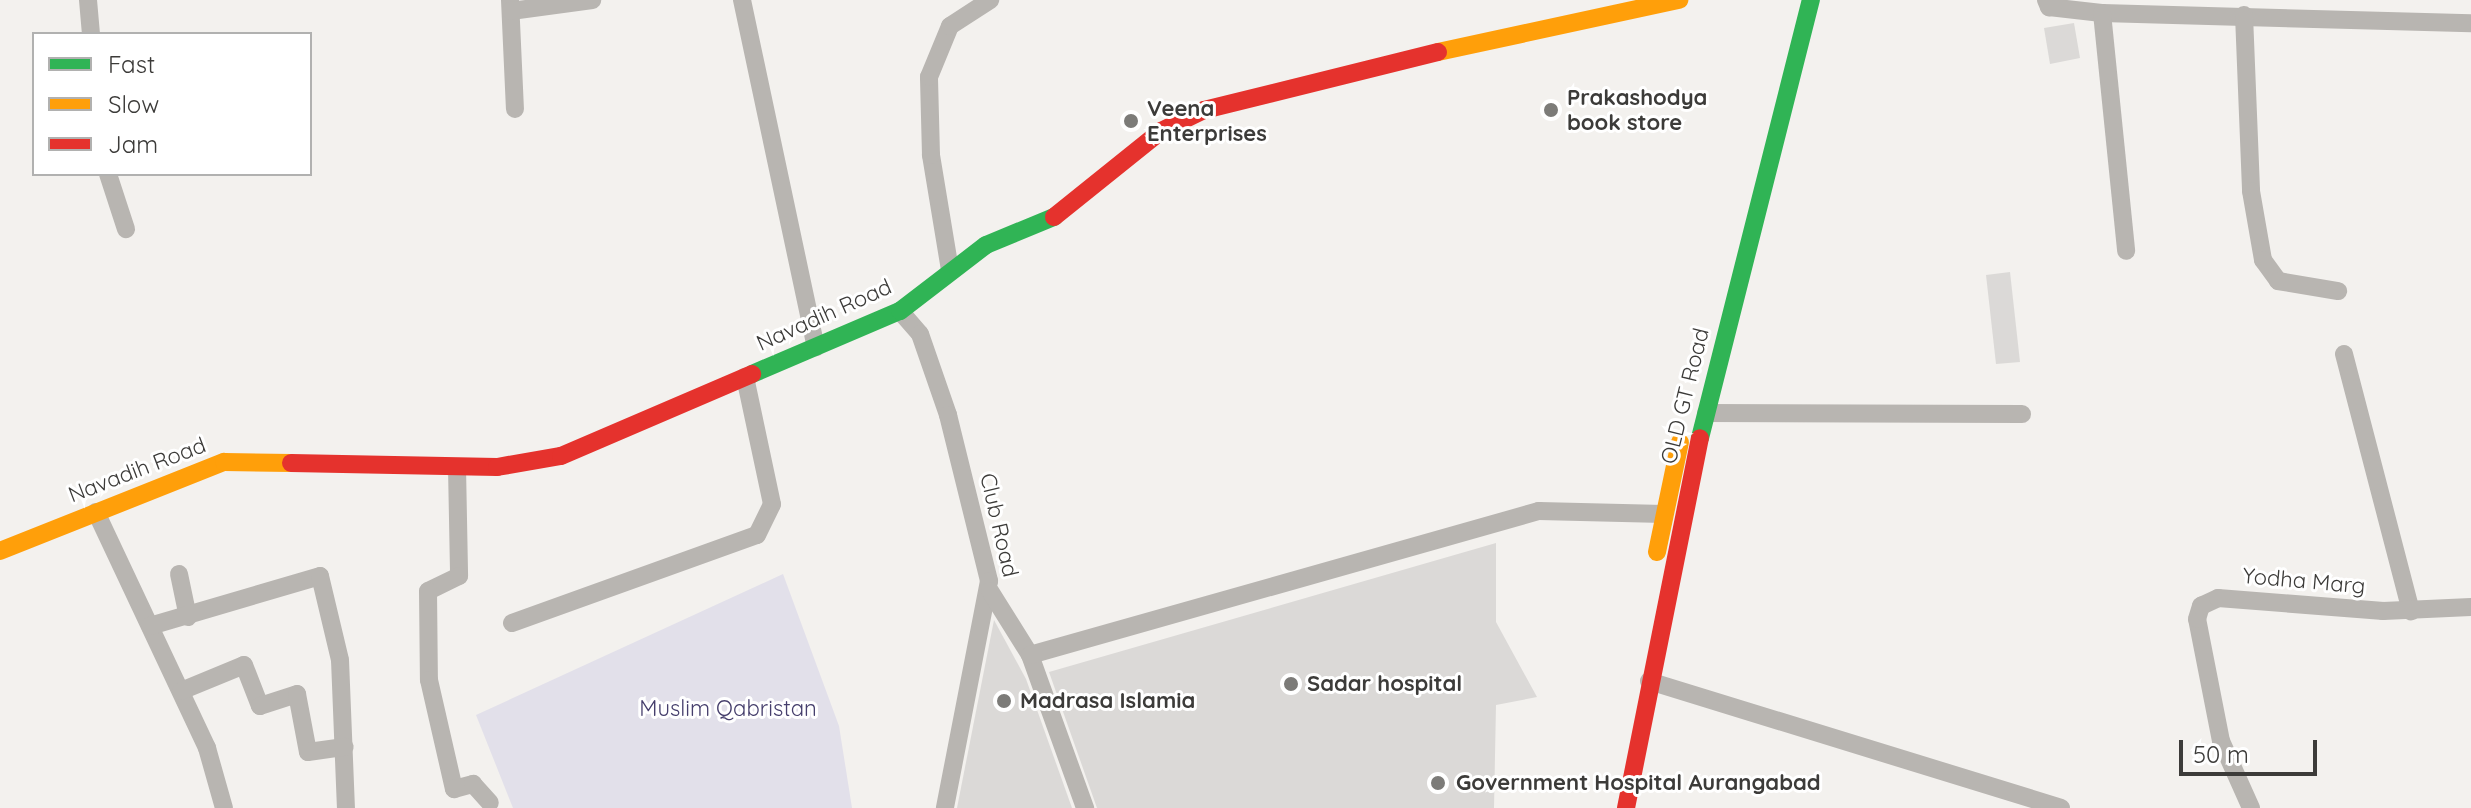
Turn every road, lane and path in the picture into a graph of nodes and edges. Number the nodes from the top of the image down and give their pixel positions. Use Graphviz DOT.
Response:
graph roads {
  1 [pos="88,0"];
  2 [pos="592,0"];
  3 [pos="742,0"];
  4 [pos="990,0"];
  5 [pos="1793,0"];
  6 [pos="1811,0"];
  7 [pos="2046,0"];
  8 [pos="1667,1"];
  9 [pos="510,5"];
  10 [pos="2318,8"];
  11 [pos="2102,13"];
  12 [pos="2244,15"];
  13 [pos="2471,23"];
  14 [pos="91,32"];
  15 [pos="515,109"];
  16 [pos="109,176"];
  17 [pos="126,229"];
  18 [pos="2126,251"];
  19 [pos="950,270"];
  20 [pos="2338,291"];
  21 [pos="900,311"];
  22 [pos="816,347"];
  23 [pos="2344,354"];
  24 [pos="745,377"];
  25 [pos="1706,413"];
  26 [pos="2022,414"];
  27 [pos="457,467"];
  28 [pos="96,512"];
  29 [pos="1664,514"];
  30 [pos="0,551"];
  31 [pos="179,574"];
  32 [pos="990,591"];
  33 [pos="2471,607"];
  34 [pos="2411,611"];
  35 [pos="188,617"];
  36 [pos="512,623"];
  37 [pos="150,626"];
  38 [pos="1030,655"];
  39 [pos="1649,681"];
  40 [pos="181,691"];
  41 [pos="345,747"];
  42 [pos="490,803"];
  43 [pos="224,808"];
  44 [pos="346,808"];
  45 [pos="945,808"];
  46 [pos="1085,808"];
  47 [pos="1612,808"];
  48 [pos="1626,808"];
  49 [pos="2061,808"];
  50 [pos="2251,808"];
  1 -- 14 [label="street"];
  2 -- 9 [label="street"];
  3 -- 22 [label="street"];
  4 -- 19 [label="street"];
  5 -- 29 [label="main road, OLD GT Road"];
  6 -- 25 [label="main road, OLD GT Road"];
  7 -- 11 [label="street"];
  8 -- 19 [label="main road, Navadih Road"];
  9 -- 15 [label="street"];
  10 -- 12 [label="street"];
  10 -- 13 [label="street"];
  11 -- 12 [label="street"];
  11 -- 18 [label="street"];
  12 -- 20 [label="street"];
  16 -- 17 [label="street"];
  19 -- 21 [label="main road, Navadih Road"];
  21 -- 22 [label="main road, Navadih Road"];
  21 -- 32 [label="street, Club Road"];
  22 -- 24 [label="main road, Navadih Road"];
  23 -- 34 [label="street"];
  24 -- 27 [label="main road, Navadih Road"];
  24 -- 36 [label="street"];
  25 -- 26 [label="street"];
  25 -- 39 [label="main road, OLD GT Road"];
  27 -- 28 [label="main road, Navadih Road"];
  27 -- 42 [label="street"];
  28 -- 30 [label="main road, Navadih Road"];
  28 -- 37 [label="street"];
  29 -- 38 [label="street"];
  29 -- 47 [label="main road, OLD GT Road"];
  31 -- 35 [label="street"];
  32 -- 38 [label="street"];
  32 -- 45 [label="street, Club Road"];
  33 -- 34 [label="street, Yodha Marg"];
  34 -- 50 [label="street, Yodha Marg"];
  35 -- 37 [label="street"];
  35 -- 41 [label="street"];
  37 -- 40 [label="street"];
  38 -- 46 [label="street"];
  39 -- 48 [label="main road, OLD GT Road"];
  39 -- 49 [label="street"];
  40 -- 41 [label="street"];
  40 -- 43 [label="street"];
  41 -- 44 [label="street"];
}
